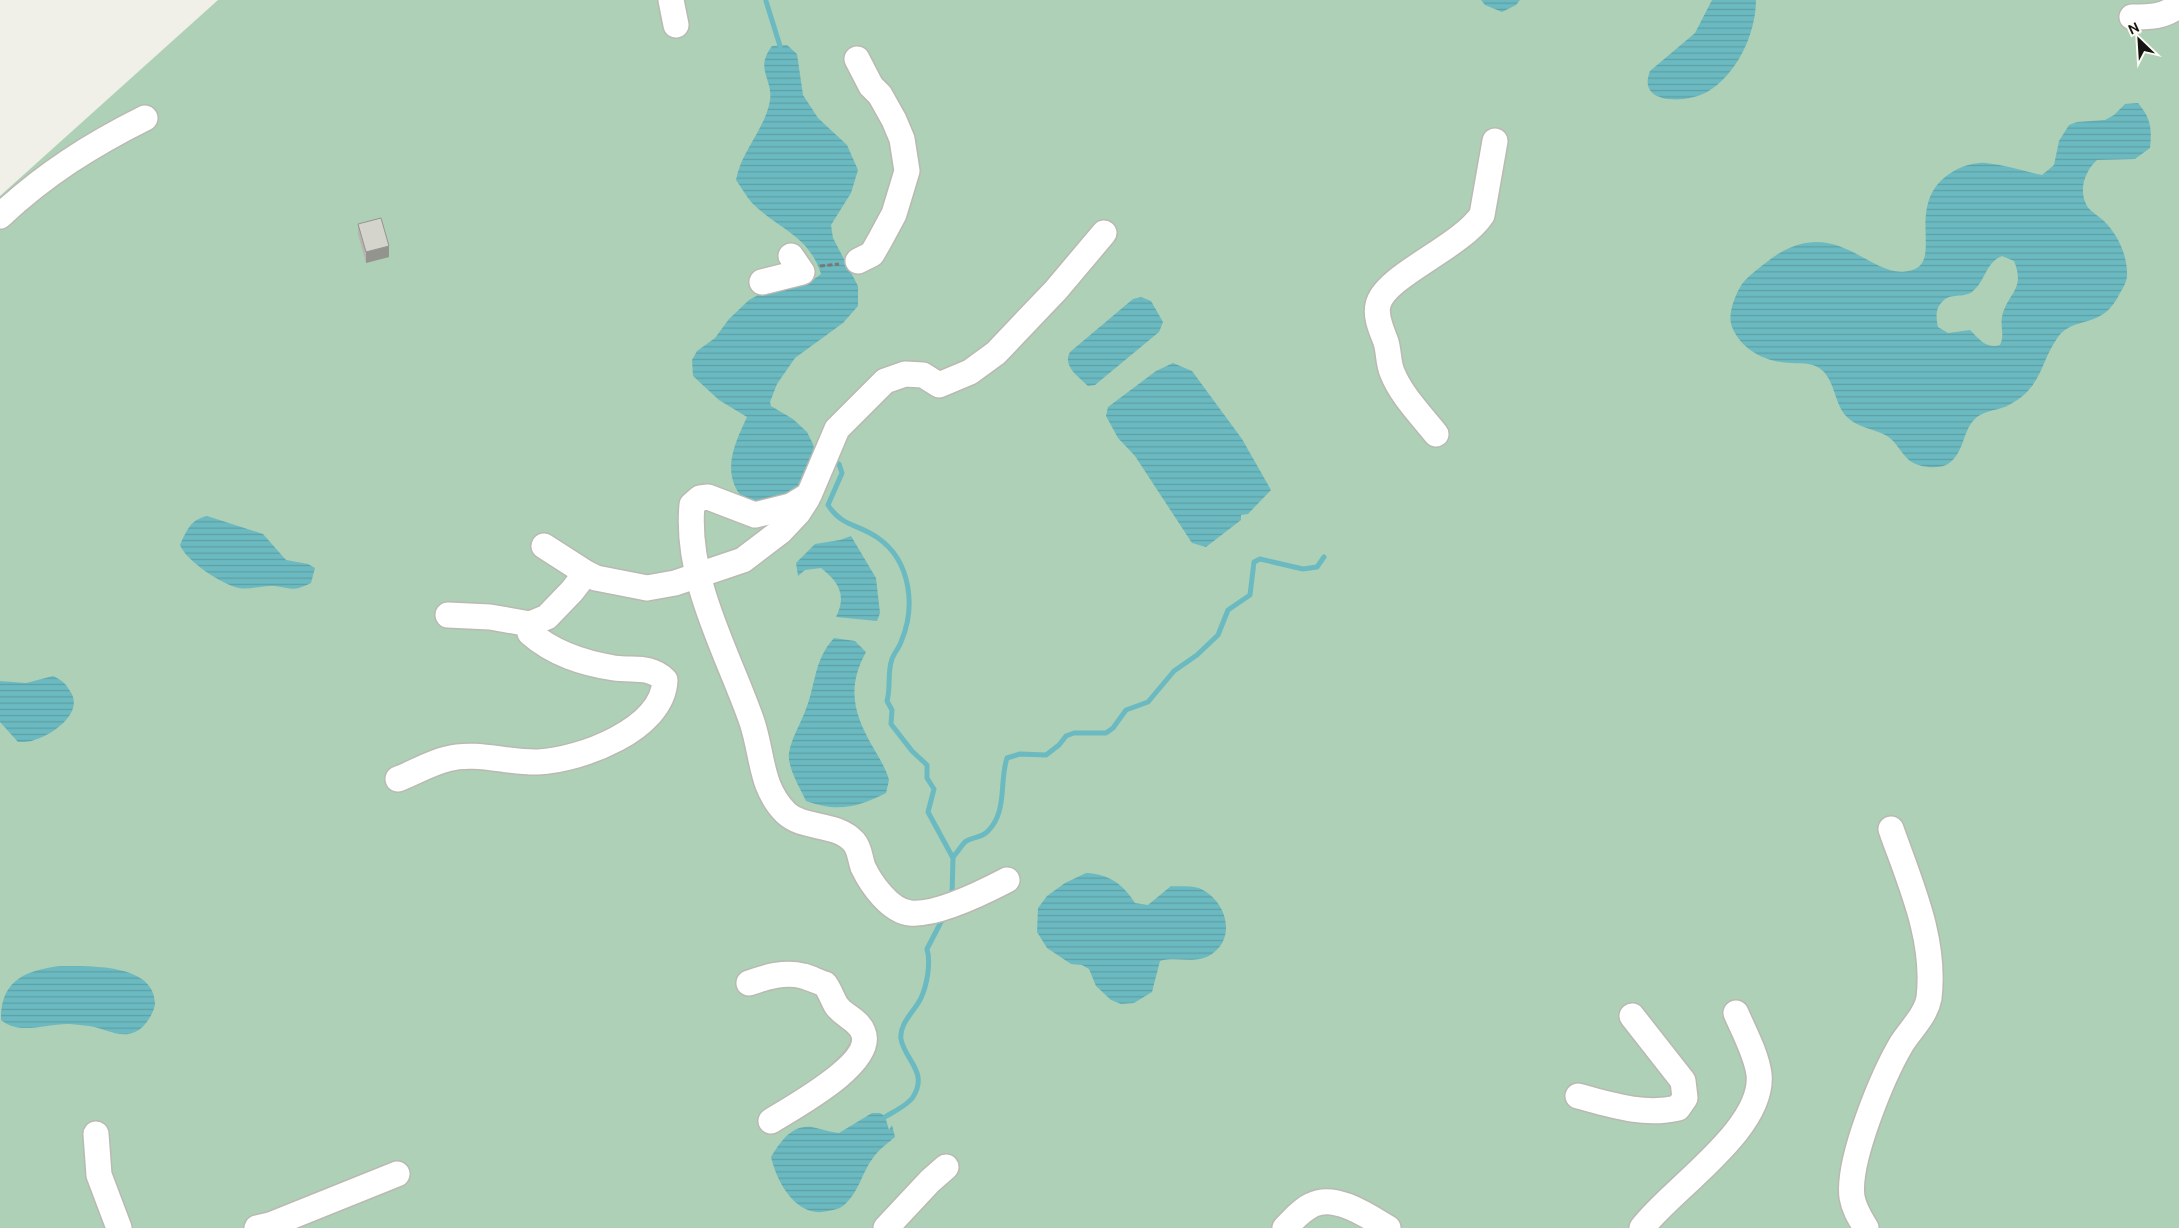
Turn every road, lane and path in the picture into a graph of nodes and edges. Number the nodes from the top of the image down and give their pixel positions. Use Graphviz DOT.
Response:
graph roads {
  1 [pos="671,0"];
  2 [pos="2179,5"];
  3 [pos="2132,17"];
  4 [pos="676,26"];
  5 [pos="857,59"];
  6 [pos="145,118"];
  7 [pos="1495,141"];
  8 [pos="0,216"];
  9 [pos="1104,234"];
  10 [pos="791,256"];
  11 [pos="858,261"];
  12 [pos="816,267"];
  13 [pos="762,282"];
  14 [pos="1436,434"];
  15 [pos="809,494"];
  16 [pos="544,546"];
  17 [pos="586,573"];
  18 [pos="698,573"];
  19 [pos="448,615"];
  20 [pos="530,624"];
  21 [pos="398,779"];
  22 [pos="1891,829"];
  23 [pos="1006,880"];
  24 [pos="748,983"];
  25 [pos="1736,1013"];
  26 [pos="1632,1016"];
  27 [pos="1578,1096"];
  28 [pos="771,1121"];
  29 [pos="96,1134"];
  30 [pos="946,1167"];
  31 [pos="397,1174"];
  32 [pos="118,1228"];
  33 [pos="257,1228"];
  34 [pos="886,1228"];
  35 [pos="1285,1228"];
  36 [pos="1388,1228"];
  37 [pos="1642,1228"];
  38 [pos="1866,1228"];
  1 -- 4 [label="lane"];
  2 -- 3 [label="lane"];
  5 -- 11 [label="lane"];
  6 -- 8 [label="lane"];
  7 -- 14 [label="lane"];
  9 -- 15 [label="lane"];
  10 -- 13 [label="lane"];
  11 -- 12 [label="path"];
  15 -- 18 [label="lane"];
  15 -- 18 [label="lane"];
  16 -- 17 [label="lane"];
  17 -- 18 [label="lane"];
  17 -- 20 [label="lane"];
  18 -- 23 [label="lane"];
  19 -- 20 [label="lane"];
  20 -- 21 [label="lane"];
  22 -- 38 [label="lane"];
  24 -- 28 [label="lane"];
  25 -- 37 [label="lane"];
  26 -- 27 [label="lane"];
  29 -- 32 [label="lane"];
  30 -- 34 [label="lane"];
  31 -- 33 [label="lane"];
  35 -- 36 [label="lane"];
}
